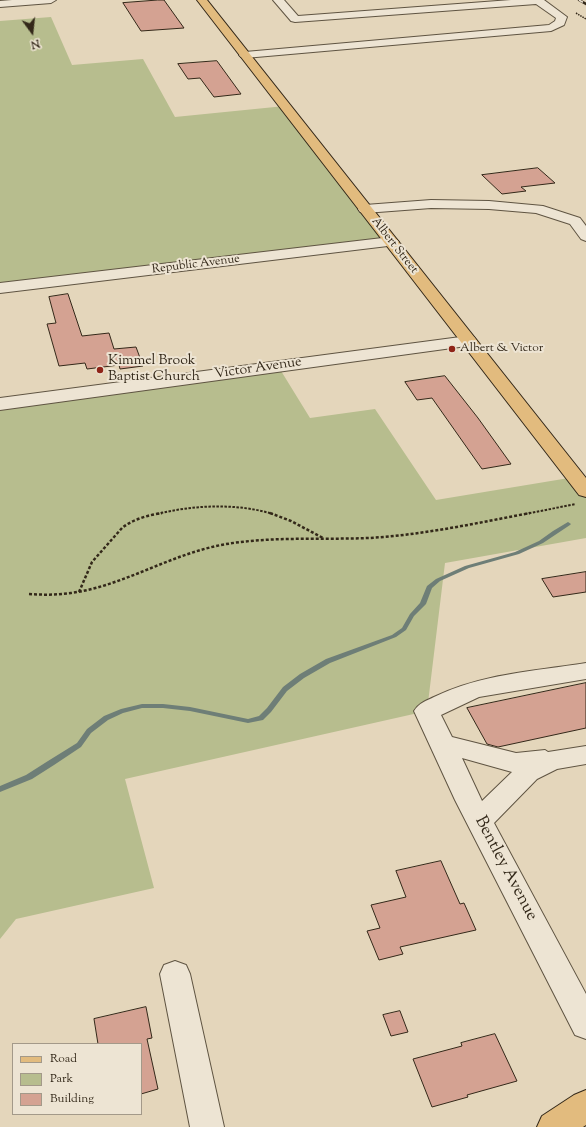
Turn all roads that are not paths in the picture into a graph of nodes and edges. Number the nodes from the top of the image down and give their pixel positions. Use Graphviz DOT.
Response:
graph roads {
  1 [pos="52,0"];
  2 [pos="202,0"];
  3 [pos="278,0"];
  4 [pos="30,1"];
  5 [pos="538,1"];
  6 [pos="0,4"];
  7 [pos="245,55"];
  8 [pos="365,209"];
  9 [pos="586,236"];
  10 [pos="392,242"];
  11 [pos="0,288"];
  12 [pos="468,341"];
  13 [pos="0,404"];
  14 [pos="583,497"];
  15 [pos="586,671"];
  16 [pos="442,744"];
  17 [pos="586,755"];
  18 [pos="552,760"];
  19 [pos="479,820"];
  20 [pos="175,974"];
  21 [pos="586,1025"];
  22 [pos="586,1106"];
  23 [pos="207,1127"];
  24 [pos="554,1127"];
  1 -- 4 [label="street"];
  2 -- 7 [label="main road, Albert Street"];
  3 -- 5 [label="street"];
  4 -- 6 [label="street"];
  5 -- 7 [label="street"];
  7 -- 8 [label="main road, Albert Street"];
  8 -- 9 [label="street"];
  8 -- 10 [label="main road, Albert Street"];
  10 -- 11 [label="street, Republic Avenue"];
  10 -- 12 [label="main road, Albert Street"];
  12 -- 13 [label="street, Victor Avenue"];
  12 -- 14 [label="main road, Albert Street"];
  15 -- 16 [label="street, Bentley Avenue"];
  16 -- 18 [label="street"];
  16 -- 19 [label="street, Bentley Avenue"];
  17 -- 18 [label="street"];
  18 -- 19 [label="street"];
  19 -- 21 [label="street, Bentley Avenue"];
  20 -- 23 [label="street"];
  22 -- 24 [label="main road"];
}
